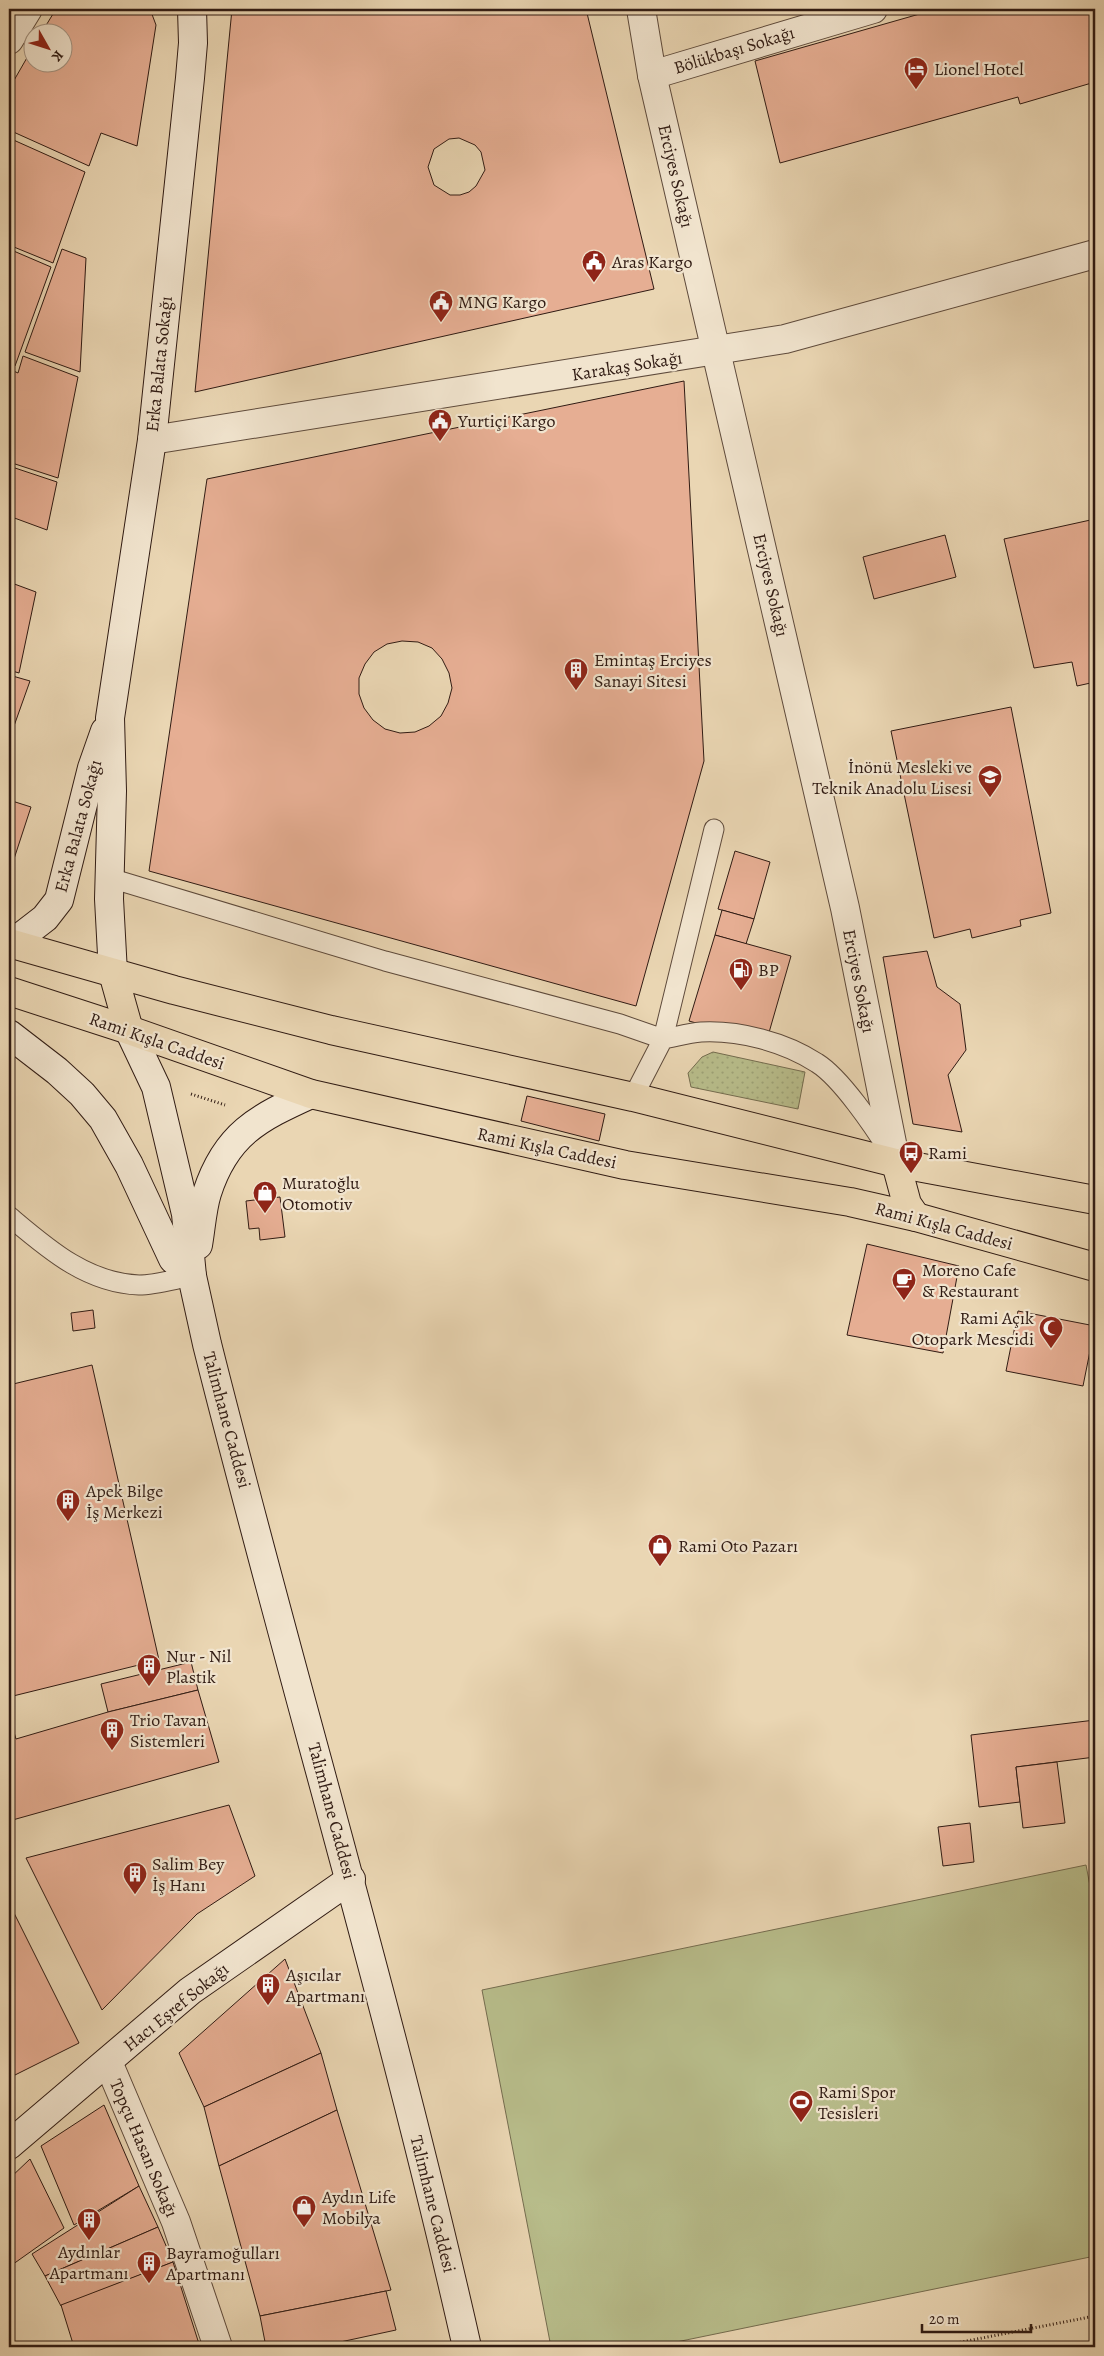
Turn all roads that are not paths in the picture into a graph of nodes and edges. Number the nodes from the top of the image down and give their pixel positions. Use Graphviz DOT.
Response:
graph roads {
  1 [pos="28,9"];
  2 [pos="192,9"];
  3 [pos="641,9"];
  4 [pos="873,9"];
  5 [pos="9,40"];
  6 [pos="652,75"];
  7 [pos="1095,254"];
  8 [pos="717,351"];
  9 [pos="152,440"];
  10 [pos="110,718"];
  11 [pos="714,829"];
  12 [pos="110,878"];
  13 [pos="9,942"];
  14 [pos="113,973"];
  15 [pos="9,991"];
  16 [pos="129,1030"];
  17 [pos="9,1034"];
  18 [pos="663,1039"];
  19 [pos="311,1094"];
  20 [pos="633,1097"];
  21 [pos="896,1163"];
  22 [pos="1095,1200"];
  23 [pos="9,1216"];
  24 [pos="916,1217"];
  25 [pos="1095,1267"];
  26 [pos="192,1276"];
  27 [pos="351,1879"];
  28 [pos="108,2062"];
  29 [pos="9,2145"];
  30 [pos="218,2347"];
  31 [pos="467,2347"];
  1 -- 5 [label="street"];
  2 -- 9 [label="street, Erka Balata Sokağı"];
  3 -- 6 [label="street, Erciyes Sokağı"];
  4 -- 6 [label="street, Bölükbaşı Sokağı"];
  6 -- 8 [label="street, Erciyes Sokağı"];
  7 -- 8 [label="street, Karakaş Sokağı"];
  8 -- 9 [label="street, Karakaş Sokağı"];
  8 -- 21 [label="street, Erciyes Sokağı"];
  9 -- 10 [label="street, Erka Balata Sokağı"];
  10 -- 12 [label="street, Erka Balata Sokağı"];
  10 -- 13 [label="street, Erka Balata Sokağı"];
  11 -- 18 [label="lane"];
  12 -- 14 [label="street, Erka Balata Sokağı"];
  12 -- 18 [label="lane"];
  13 -- 14 [label="main road"];
  14 -- 16 [label="main road"];
  14 -- 20 [label="main road"];
  15 -- 16 [label="main road, Rami Kışla Caddesi"];
  16 -- 19 [label="main road, Rami Kışla Caddesi"];
  16 -- 26 [label="street, Talimhane Caddesi"];
  17 -- 26 [label="street"];
  18 -- 20 [label="lane"];
  18 -- 21 [label="lane"];
  19 -- 24 [label="main road, Rami Kışla Caddesi"];
  19 -- 26 [label="street"];
  20 -- 21 [label="main road"];
  21 -- 22 [label="main road"];
  21 -- 24 [label="main road"];
  23 -- 26 [label="lane"];
  24 -- 25 [label="main road, Rami Kışla Caddesi"];
  26 -- 27 [label="street, Talimhane Caddesi"];
  27 -- 28 [label="street, Hacı Eşref Sokağı"];
  27 -- 31 [label="street, Talimhane Caddesi"];
  28 -- 29 [label="street, Hacı Eşref Sokağı"];
  28 -- 30 [label="street, Topçu Hasan Sokağı"];
}
